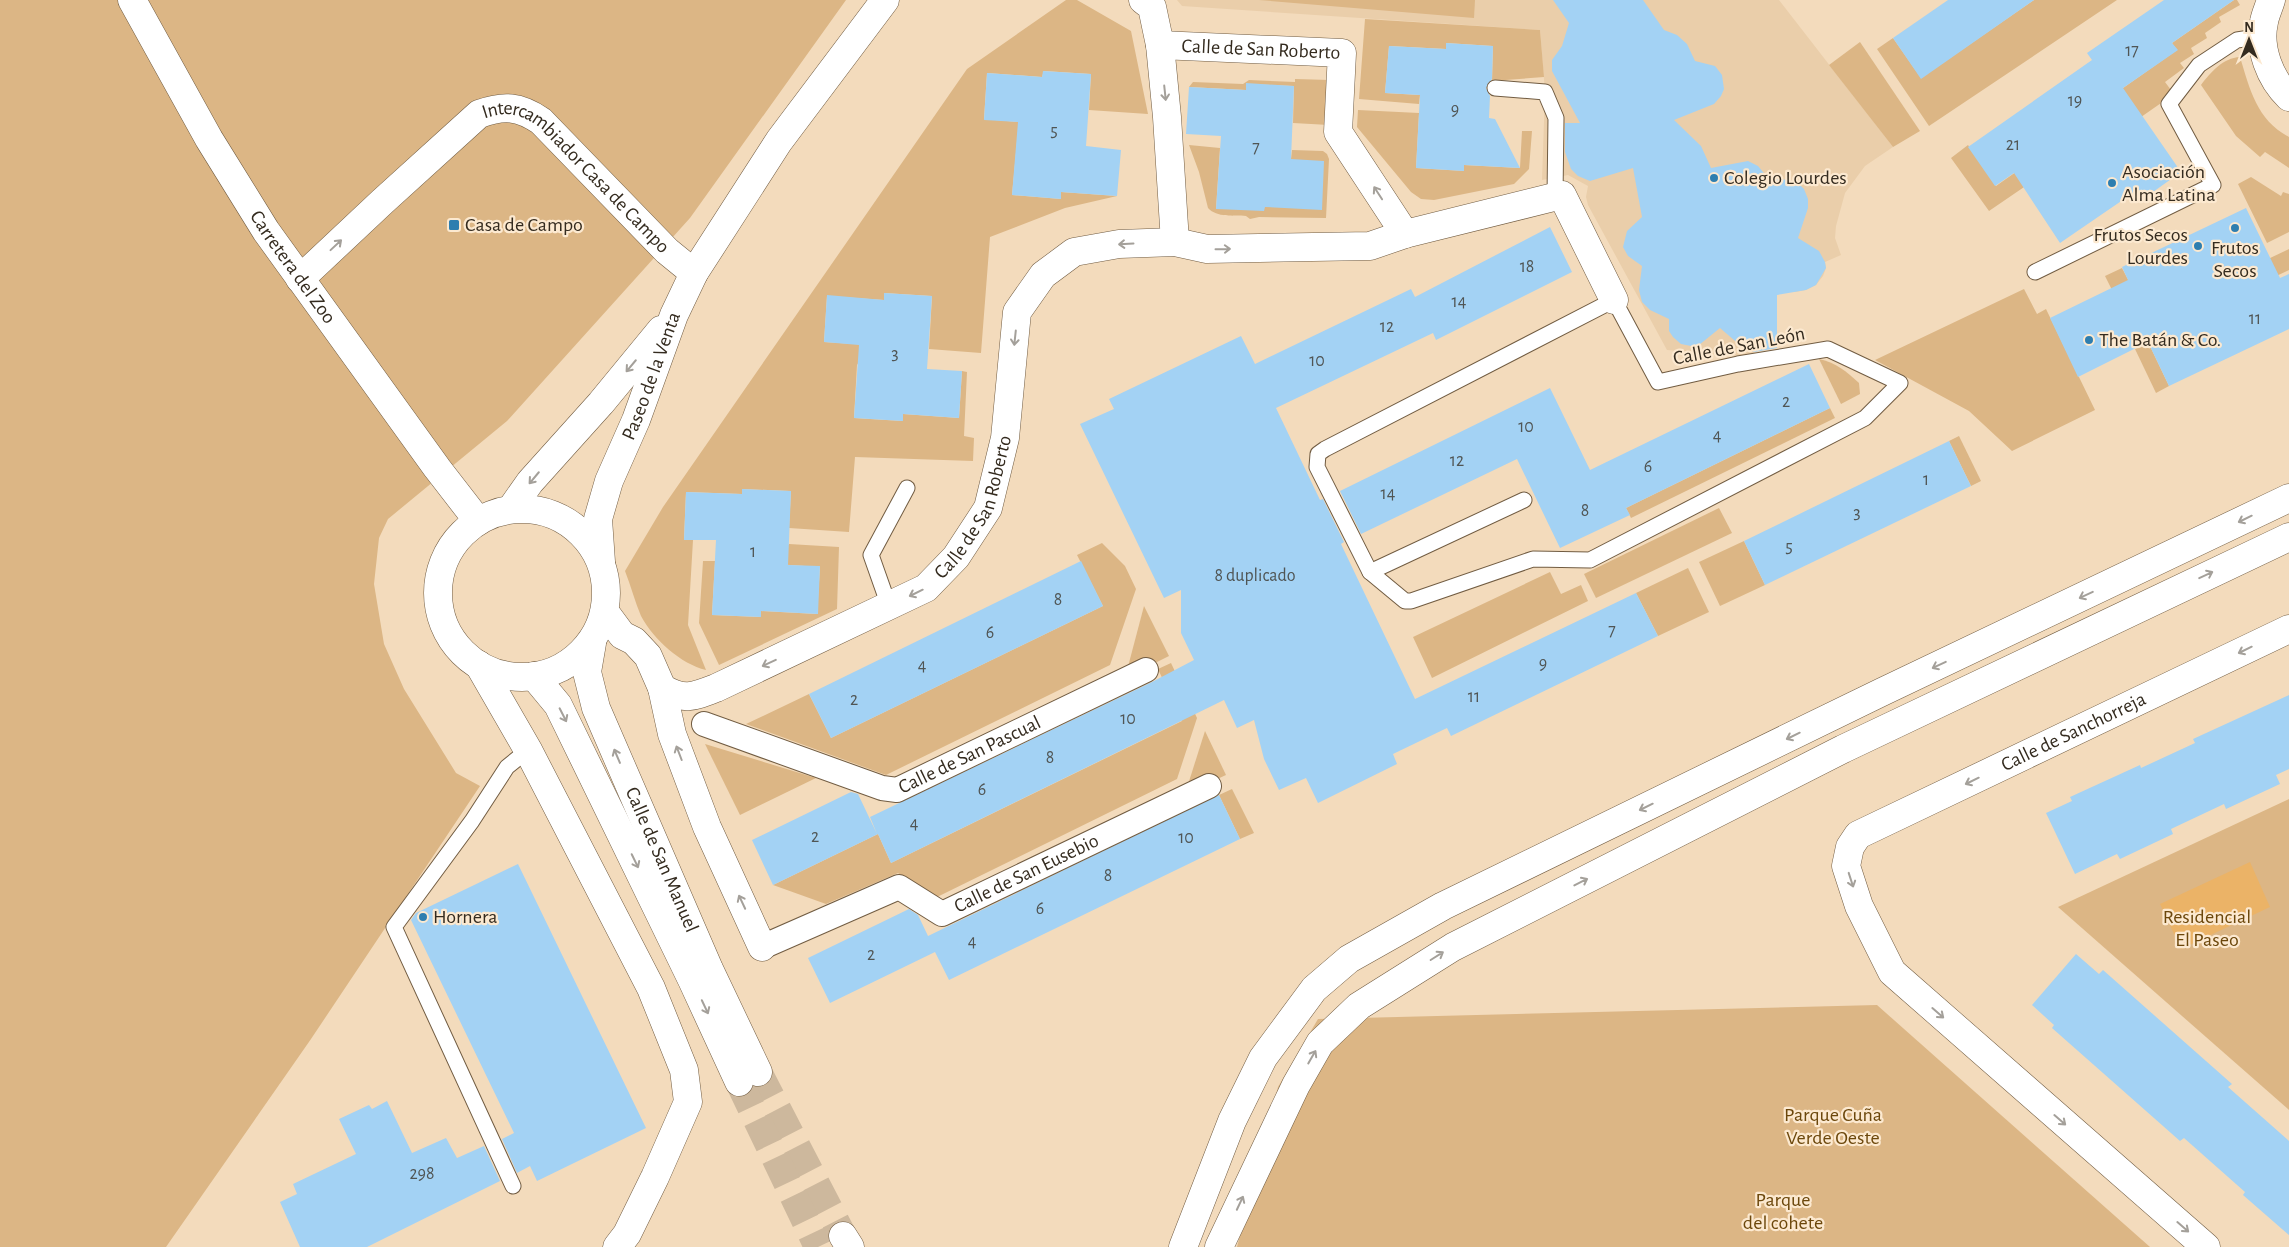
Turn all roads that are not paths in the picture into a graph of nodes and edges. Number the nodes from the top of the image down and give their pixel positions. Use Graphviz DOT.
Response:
graph roads {
  1 [pos="132,0"];
  2 [pos="885,0"];
  3 [pos="1143,0"];
  4 [pos="2271,0"];
  5 [pos="2263,36"];
  6 [pos="1160,45"];
  7 [pos="1495,88"];
  8 [pos="2289,97"];
  9 [pos="1555,197"];
  10 [pos="1405,234"];
  11 [pos="1175,242"];
  12 [pos="2035,272"];
  13 [pos="694,273"];
  14 [pos="300,279"];
  15 [pos="1614,300"];
  16 [pos="674,316"];
  17 [pos="907,488"];
  18 [pos="2289,498"];
  19 [pos="1524,500"];
  20 [pos="511,509"];
  21 [pos="478,520"];
  22 [pos="2289,537"];
  23 [pos="601,562"];
  24 [pos="1370,572"];
  25 [pos="889,606"];
  26 [pos="605,612"];
  27 [pos="2289,629"];
  28 [pos="592,643"];
  29 [pos="487,669"];
  30 [pos="1146,670"];
  31 [pos="534,676"];
  32 [pos="662,688"];
  33 [pos="704,724"];
  34 [pos="528,750"];
  35 [pos="1209,786"];
  36 [pos="762,946"];
  37 [pos="513,1186"];
  38 [pos="616,1247"];
  39 [pos="624,1247"];
  40 [pos="1183,1247"];
  41 [pos="1219,1247"];
  42 [pos="2206,1247"];
  1 -- 14 [label="main road, Carretera del Zoo"];
  2 -- 13 [label="main road"];
  3 -- 6 [label="main road, Calle de San Roberto"];
  4 -- 5 [label="main road"];
  5 -- 8 [label="main road"];
  5 -- 12 [label="lane"];
  10 -- 6 [label="main road, Calle de San Roberto, one-way"];
  6 -- 11 [label="main road, Calle de San Roberto, one-way"];
  7 -- 9 [label="lane"];
  9 -- 10 [label="main road, Calle de San Roberto"];
  9 -- 15 [label="main road"];
  11 -- 10 [label="main road, Calle de San Roberto, one-way"];
  11 -- 25 [label="main road, Calle de San Roberto, one-way"];
  14 -- 13 [label="main road, Intercambiador Casa de Campo, one-way"];
  13 -- 16 [label="main road"];
  14 -- 21 [label="main road, Carretera del Zoo"];
  15 -- 24 [label="lane, Calle de San León"];
  15 -- 24 [label="lane, Calle de San León"];
  16 -- 20 [label="main road, Paseo de la Venta, one-way"];
  16 -- 23 [label="main road, Paseo de la Venta"];
  17 -- 25 [label="lane"];
  18 -- 40 [label="main road, one-way"];
  19 -- 24 [label="lane"];
  20 -- 21 [label="main road"];
  20 -- 23 [label="main road"];
  21 -- 29 [label="main road"];
  41 -- 22 [label="main road, one-way"];
  23 -- 26 [label="main road"];
  25 -- 32 [label="main road, Calle de San Roberto, one-way"];
  26 -- 28 [label="main road"];
  26 -- 32 [label="main road"];
  27 -- 42 [label="main road, Calle de Sanchorreja, one-way"];
  28 -- 31 [label="main road"];
  31 -- 28 [label="main road, Calle de San Manuel, one-way"];
  29 -- 31 [label="main road"];
  29 -- 34 [label="main road"];
  29 -- 39 [label="main road"];
  30 -- 33 [label="street, Calle de San Pascual"];
  36 -- 32 [label="main road, one-way"];
  34 -- 37 [label="lane"];
  34 -- 38 [label="main road"];
  35 -- 36 [label="street, Calle de San Eusebio"];
}
